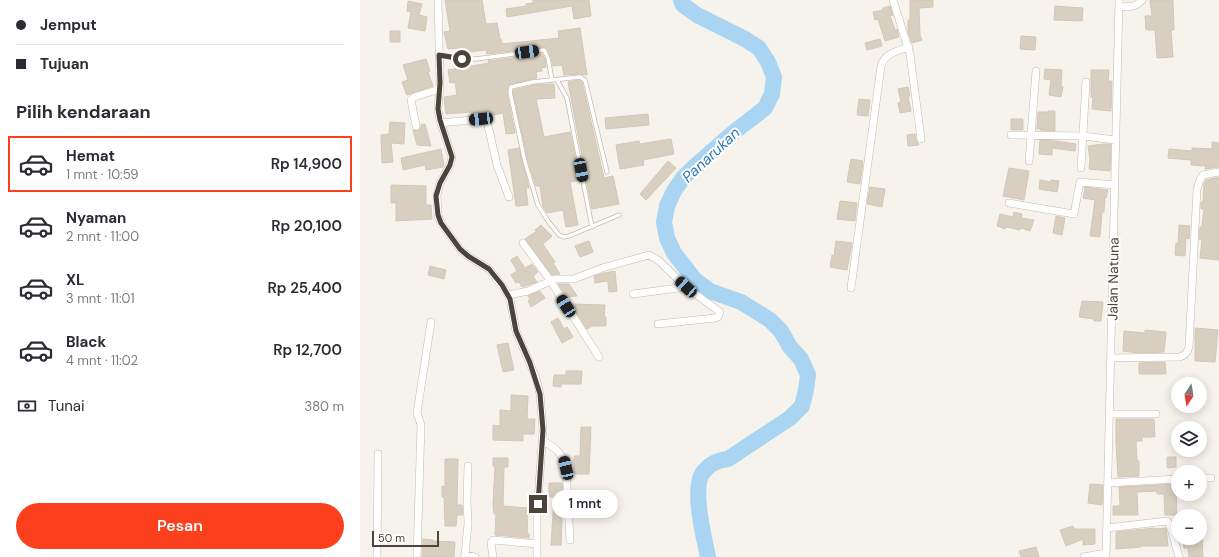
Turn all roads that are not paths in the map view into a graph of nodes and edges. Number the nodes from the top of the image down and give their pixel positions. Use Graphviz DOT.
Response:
graph roads {
  1 [pos="438,0"];
  2 [pos="893,0"];
  3 [pos="1142,0"];
  4 [pos="1119,3"];
  5 [pos="909,47"];
  6 [pos="439,55"];
  7 [pos="1036,71"];
  8 [pos="552,80"];
  9 [pos="557,80"];
  10 [pos="1086,82"];
  11 [pos="440,89"];
  12 [pos="441,123"];
  13 [pos="416,126"];
  14 [pos="1011,135"];
  15 [pos="1032,136"];
  16 [pos="1083,136"];
  17 [pos="921,139"];
  18 [pos="1116,140"];
  19 [pos="1029,161"];
  20 [pos="1081,168"];
  21 [pos="607,172"];
  22 [pos="1219,172"];
  23 [pos="1115,185"];
  24 [pos="509,197"];
  25 [pos="1010,203"];
  26 [pos="619,215"];
  27 [pos="592,227"];
  28 [pos="523,243"];
  29 [pos="550,280"];
  30 [pos="686,287"];
  31 [pos="851,288"];
  32 [pos="633,294"];
  33 [pos="508,295"];
  34 [pos="431,322"];
  35 [pos="658,324"];
  36 [pos="599,357"];
  37 [pos="1111,358"];
  38 [pos="1110,414"];
  39 [pos="1156,414"];
  40 [pos="543,441"];
  41 [pos="378,454"];
  42 [pos="468,466"];
  43 [pos="1207,478"];
  44 [pos="1211,478"];
  45 [pos="1171,479"];
  46 [pos="1108,483"];
  47 [pos="1107,528"];
  48 [pos="570,540"];
  49 [pos="537,544"];
  50 [pos="1106,555"];
  51 [pos="465,556"];
  52 [pos="377,557"];
  53 [pos="417,557"];
  54 [pos="475,557"];
  55 [pos="493,557"];
  56 [pos="537,557"];
  57 [pos="1084,557"];
  58 [pos="1179,557"];
  1 -- 6 [label="street"];
  2 -- 5 [label="street"];
  3 -- 4 [label="street"];
  4 -- 18 [label="street, Jalan Natuna"];
  5 -- 17 [label="street"];
  5 -- 31 [label="street"];
  6 -- 8 [label="lane"];
  6 -- 11 [label="street"];
  7 -- 15 [label="street"];
  8 -- 9 [label="lane"];
  8 -- 27 [label="lane"];
  9 -- 21 [label="lane"];
  9 -- 27 [label="lane"];
  10 -- 16 [label="street"];
  11 -- 12 [label="street"];
  11 -- 13 [label="street"];
  12 -- 24 [label="street"];
  12 -- 33 [label="street"];
  14 -- 15 [label="street"];
  15 -- 16 [label="street"];
  15 -- 19 [label="street"];
  16 -- 18 [label="street"];
  16 -- 20 [label="street"];
  18 -- 23 [label="street, Jalan Natuna"];
  22 -- 37 [label="street"];
  23 -- 25 [label="street"];
  23 -- 37 [label="street, Jalan Natuna"];
  26 -- 27 [label="lane"];
  28 -- 29 [label="street"];
  29 -- 30 [label="street"];
  29 -- 33 [label="street"];
  29 -- 36 [label="street"];
  30 -- 32 [label="street"];
  30 -- 35 [label="street"];
  33 -- 40 [label="street"];
  34 -- 53 [label="street"];
  37 -- 38 [label="street, Jalan Natuna"];
  38 -- 39 [label="street"];
  38 -- 46 [label="street, Jalan Natuna"];
  40 -- 48 [label="street"];
  40 -- 49 [label="street"];
  41 -- 52 [label="street"];
  42 -- 51 [label="street"];
  43 -- 44 [label="street"];
  45 -- 46 [label="street"];
  46 -- 47 [label="street, Jalan Natuna"];
  47 -- 50 [label="street, Jalan Natuna"];
  47 -- 58 [label="street"];
  49 -- 55 [label="street"];
  49 -- 56 [label="street"];
  50 -- 57 [label="street"];
  51 -- 54 [label="street"];
}
